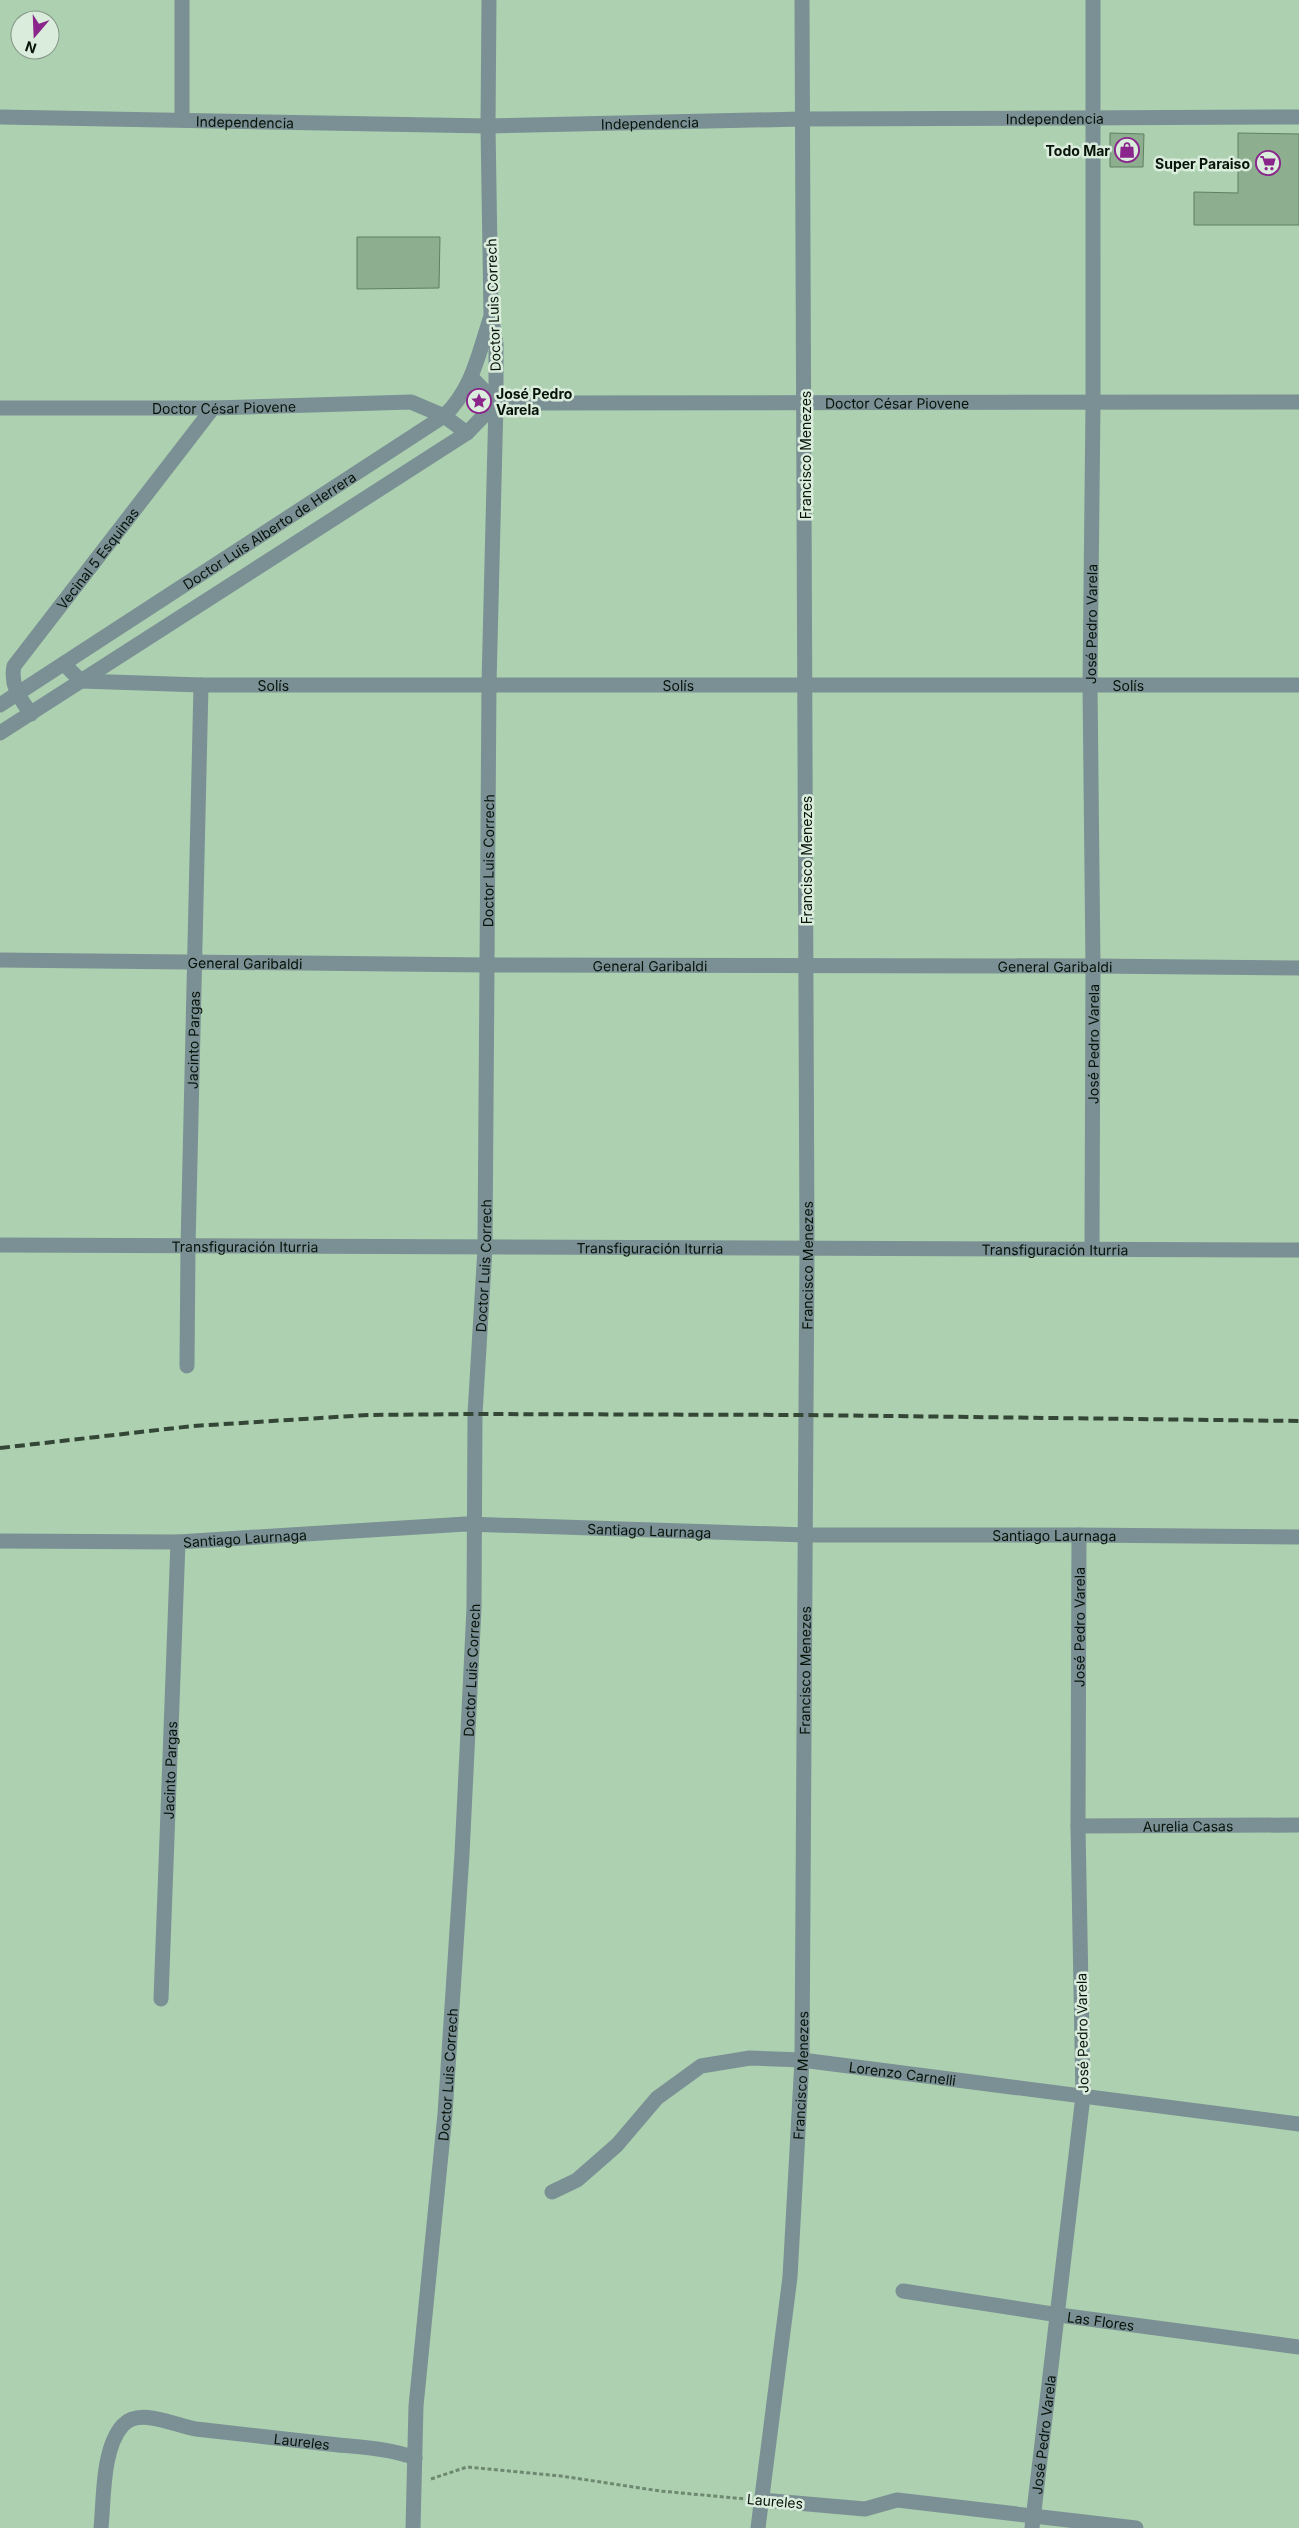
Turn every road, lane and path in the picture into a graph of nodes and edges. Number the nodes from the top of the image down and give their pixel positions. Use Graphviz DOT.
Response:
graph roads {
  1 [pos="182,0"];
  2 [pos="489,0"];
  3 [pos="802,0"];
  4 [pos="1093,0"];
  5 [pos="0,117"];
  6 [pos="1299,117"];
  7 [pos="802,118"];
  8 [pos="1093,118"];
  9 [pos="182,119"];
  10 [pos="488,126"];
  11 [pos="491,315"];
  12 [pos="471,377"];
  13 [pos="1299,402"];
  14 [pos="496,403"];
  15 [pos="1094,403"];
  16 [pos="805,404"];
  17 [pos="0,408"];
  18 [pos="212,408"];
  19 [pos="444,416"];
  20 [pos="467,433"];
  21 [pos="65,664"];
  22 [pos="81,681"];
  23 [pos="489,684"];
  24 [pos="805,684"];
  25 [pos="202,685"];
  26 [pos="1090,685"];
  27 [pos="1299,685"];
  28 [pos="17,694"];
  29 [pos="0,705"];
  30 [pos="31,714"];
  31 [pos="0,733"];
  32 [pos="0,960"];
  33 [pos="196,962"];
  34 [pos="487,965"];
  35 [pos="807,965"];
  36 [pos="1093,966"];
  37 [pos="1299,968"];
  38 [pos="0,1244"];
  39 [pos="188,1247"];
  40 [pos="485,1248"];
  41 [pos="807,1248"];
  42 [pos="1092,1249"];
  43 [pos="1299,1250"];
  44 [pos="187,1366"];
  45 [pos="475,1524"];
  46 [pos="1079,1534"];
  47 [pos="806,1536"];
  48 [pos="1299,1537"];
  49 [pos="0,1541"];
  50 [pos="178,1542"];
  51 [pos="1299,1825"];
  52 [pos="1078,1826"];
  53 [pos="161,1999"];
  54 [pos="802,2060"];
  55 [pos="1083,2096"];
  56 [pos="1299,2124"];
  57 [pos="552,2192"];
  58 [pos="903,2291"];
  59 [pos="1059,2315"];
  60 [pos="1299,2347"];
  61 [pos="415,2458"];
  62 [pos="415,2482"];
  63 [pos="761,2500"];
  64 [pos="1033,2522"];
  65 [pos="102,2528"];
  66 [pos="412,2528"];
  67 [pos="758,2528"];
  68 [pos="1136,2528"];
  1 -- 9 [label="street"];
  2 -- 10 [label="street, Doctor Luis Correch"];
  3 -- 7 [label="street, Francisco Menezes"];
  4 -- 8 [label="street, José Pedro Varela"];
  5 -- 9 [label="street, Independencia"];
  6 -- 8 [label="street, Independencia"];
  7 -- 8 [label="street, Independencia"];
  7 -- 10 [label="street, Independencia"];
  7 -- 16 [label="street, Francisco Menezes"];
  8 -- 15 [label="street, José Pedro Varela"];
  9 -- 10 [label="street, Independencia"];
  10 -- 11 [label="street, Doctor Luis Correch"];
  11 -- 12 [label="street, Doctor Luis Alberto de Herrera"];
  11 -- 14 [label="street, Doctor Luis Correch"];
  12 -- 14 [label="street"];
  12 -- 19 [label="street, Doctor Luis Alberto de Herrera"];
  13 -- 15 [label="street, Doctor César Piovene"];
  14 -- 16 [label="street, Doctor César Piovene"];
  14 -- 20 [label="street, Doctor Luis Alberto de Herrera"];
  14 -- 23 [label="street, Doctor Luis Correch"];
  15 -- 16 [label="street, Doctor César Piovene"];
  15 -- 26 [label="street, José Pedro Varela"];
  16 -- 24 [label="street, Francisco Menezes"];
  17 -- 18 [label="street, Doctor César Piovene"];
  18 -- 19 [label="street, Doctor César Piovene"];
  18 -- 28 [label="street, Vecinal 5 Esquinas"];
  19 -- 20 [label="street, Doctor César Piovene"];
  19 -- 21 [label="street, Doctor Luis Alberto de Herrera"];
  20 -- 22 [label="street, Doctor Luis Alberto de Herrera"];
  21 -- 22 [label="street"];
  21 -- 28 [label="street, Doctor Luis Alberto de Herrera"];
  22 -- 25 [label="street, Solís"];
  22 -- 30 [label="street, Doctor Luis Alberto de Herrera"];
  23 -- 24 [label="street, Solís"];
  23 -- 25 [label="street, Solís"];
  23 -- 34 [label="street, Doctor Luis Correch"];
  24 -- 26 [label="street, Solís"];
  24 -- 35 [label="street, Francisco Menezes"];
  25 -- 33 [label="street, Jacinto Pargas"];
  26 -- 27 [label="street, Solís"];
  26 -- 36 [label="street, José Pedro Varela"];
  28 -- 29 [label="street, Doctor Luis Alberto de Herrera"];
  28 -- 30 [label="street, Vecinal 5 Esquinas"];
  30 -- 31 [label="street, Doctor Luis Alberto de Herrera"];
  32 -- 33 [label="street, General Garibaldi"];
  33 -- 34 [label="street, General Garibaldi"];
  33 -- 39 [label="street, Jacinto Pargas"];
  34 -- 35 [label="street, General Garibaldi"];
  34 -- 40 [label="street, Doctor Luis Correch"];
  35 -- 36 [label="street, General Garibaldi"];
  35 -- 41 [label="street, Francisco Menezes"];
  36 -- 37 [label="street, General Garibaldi"];
  36 -- 42 [label="street, José Pedro Varela"];
  38 -- 39 [label="street, Transfiguración Iturria"];
  39 -- 40 [label="street, Transfiguración Iturria"];
  39 -- 44 [label="street, Jacinto Pargas"];
  40 -- 41 [label="street, Transfiguración Iturria"];
  40 -- 45 [label="street, Doctor Luis Correch"];
  41 -- 42 [label="street, Transfiguración Iturria"];
  41 -- 47 [label="street, Francisco Menezes"];
  42 -- 43 [label="street, Transfiguración Iturria"];
  45 -- 47 [label="street, Santiago Laurnaga"];
  45 -- 50 [label="street, Santiago Laurnaga"];
  45 -- 61 [label="street, Doctor Luis Correch"];
  46 -- 47 [label="street, Santiago Laurnaga"];
  46 -- 48 [label="street, Santiago Laurnaga"];
  46 -- 52 [label="street, José Pedro Varela"];
  47 -- 54 [label="street, Francisco Menezes"];
  49 -- 50 [label="street, Santiago Laurnaga"];
  50 -- 53 [label="street, Jacinto Pargas"];
  51 -- 52 [label="street, Aurelia Casas"];
  52 -- 55 [label="street, José Pedro Varela"];
  54 -- 55 [label="street, Lorenzo Carnelli"];
  54 -- 57 [label="street, Lorenzo Carnelli"];
  54 -- 63 [label="street, Francisco Menezes"];
  55 -- 56 [label="street, Lorenzo Carnelli"];
  55 -- 59 [label="street, José Pedro Varela"];
  58 -- 59 [label="street, Las Flores"];
  59 -- 60 [label="street, Las Flores"];
  59 -- 64 [label="street, José Pedro Varela"];
  61 -- 62 [label="street, Doctor Luis Correch"];
  61 -- 65 [label="street, Laureles"];
  62 -- 63 [label="path, Laureles"];
  62 -- 66 [label="street, Doctor Luis Correch"];
  63 -- 64 [label="street, Laureles"];
  63 -- 67 [label="street, Francisco Menezes"];
  64 -- 68 [label="street, Laureles"];
}
